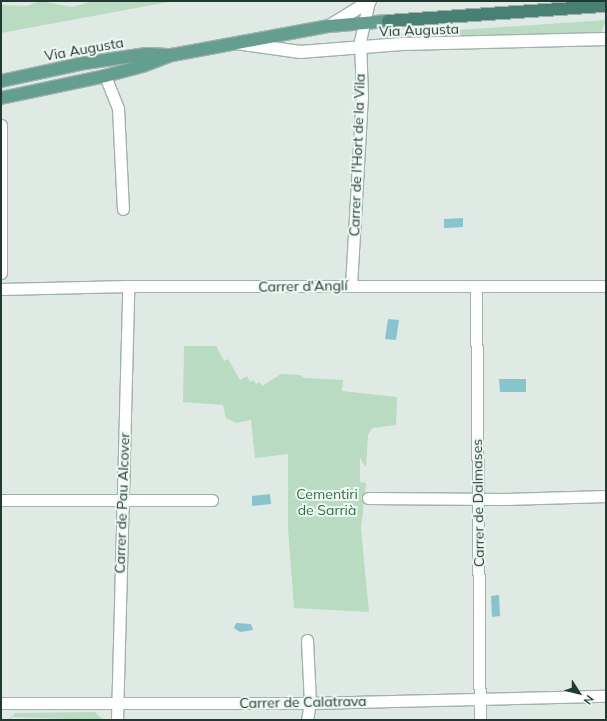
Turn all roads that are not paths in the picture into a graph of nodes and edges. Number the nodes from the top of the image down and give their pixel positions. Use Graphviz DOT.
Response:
graph roads {
  1 [pos="369,1"];
  2 [pos="605,6"];
  3 [pos="388,21"];
  4 [pos="364,23"];
  5 [pos="329,26"];
  6 [pos="606,39"];
  7 [pos="235,43"];
  8 [pos="360,48"];
  9 [pos="172,55"];
  10 [pos="105,76"];
  11 [pos="1,81"];
  12 [pos="1,98"];
  13 [pos="1,125"];
  14 [pos="123,209"];
  15 [pos="1,274"];
  16 [pos="128,286"];
  17 [pos="351,286"];
  18 [pos="476,286"];
  19 [pos="606,286"];
  20 [pos="1,289"];
  21 [pos="606,496"];
  22 [pos="478,497"];
  23 [pos="368,498"];
  24 [pos="1,500"];
  25 [pos="122,500"];
  26 [pos="212,500"];
  27 [pos="307,640"];
  28 [pos="606,696"];
  29 [pos="480,698"];
  30 [pos="1,703"];
  31 [pos="310,703"];
  32 [pos="117,704"];
  33 [pos="116,720"];
  34 [pos="307,720"];
  35 [pos="480,720"];
  1 -- 4 [label="street, Carrer de l'Hort de la Vila"];
  1 -- 5 [label="street, Via Augusta"];
  2 -- 3 [label="highway"];
  3 -- 4 [label="main road, Via Augusta"];
  4 -- 5 [label="main road, Via Augusta"];
  4 -- 8 [label="street, Carrer de l'Hort de la Vila"];
  5 -- 7 [label="main road, Via Augusta"];
  6 -- 8 [label="street, Via Augusta"];
  7 -- 8 [label="street, Via Augusta"];
  7 -- 9 [label="main road, Via Augusta"];
  8 -- 17 [label="street, Carrer de l'Hort de la Vila"];
  9 -- 10 [label="main road, Via Augusta"];
  9 -- 11 [label="main road, Via Augusta"];
  10 -- 12 [label="main road, Via Augusta"];
  10 -- 14 [label="street"];
  13 -- 15 [label="street"];
  16 -- 17 [label="street, Carrer d'Anglí"];
  16 -- 20 [label="street, Carrer d'Anglí"];
  16 -- 25 [label="street, Carrer de Pau Alcover"];
  17 -- 18 [label="street, Carrer d'Anglí"];
  18 -- 19 [label="street, Carrer d'Anglí"];
  18 -- 22 [label="street, Carrer de Dalmases"];
  21 -- 22 [label="street"];
  22 -- 23 [label="street"];
  22 -- 29 [label="street, Carrer de Dalmases"];
  24 -- 25 [label="street"];
  25 -- 26 [label="street"];
  25 -- 32 [label="street, Carrer de Pau Alcover"];
  27 -- 31 [label="street"];
  28 -- 29 [label="street, Carrer de Calatrava"];
  29 -- 31 [label="street, Carrer de Calatrava"];
  29 -- 35 [label="street, Carrer de Dalmases"];
  30 -- 32 [label="street, Carrer de Calatrava"];
  31 -- 32 [label="street, Carrer de Calatrava"];
  31 -- 34 [label="street"];
  32 -- 33 [label="street, Carrer de Pau Alcover"];
}
